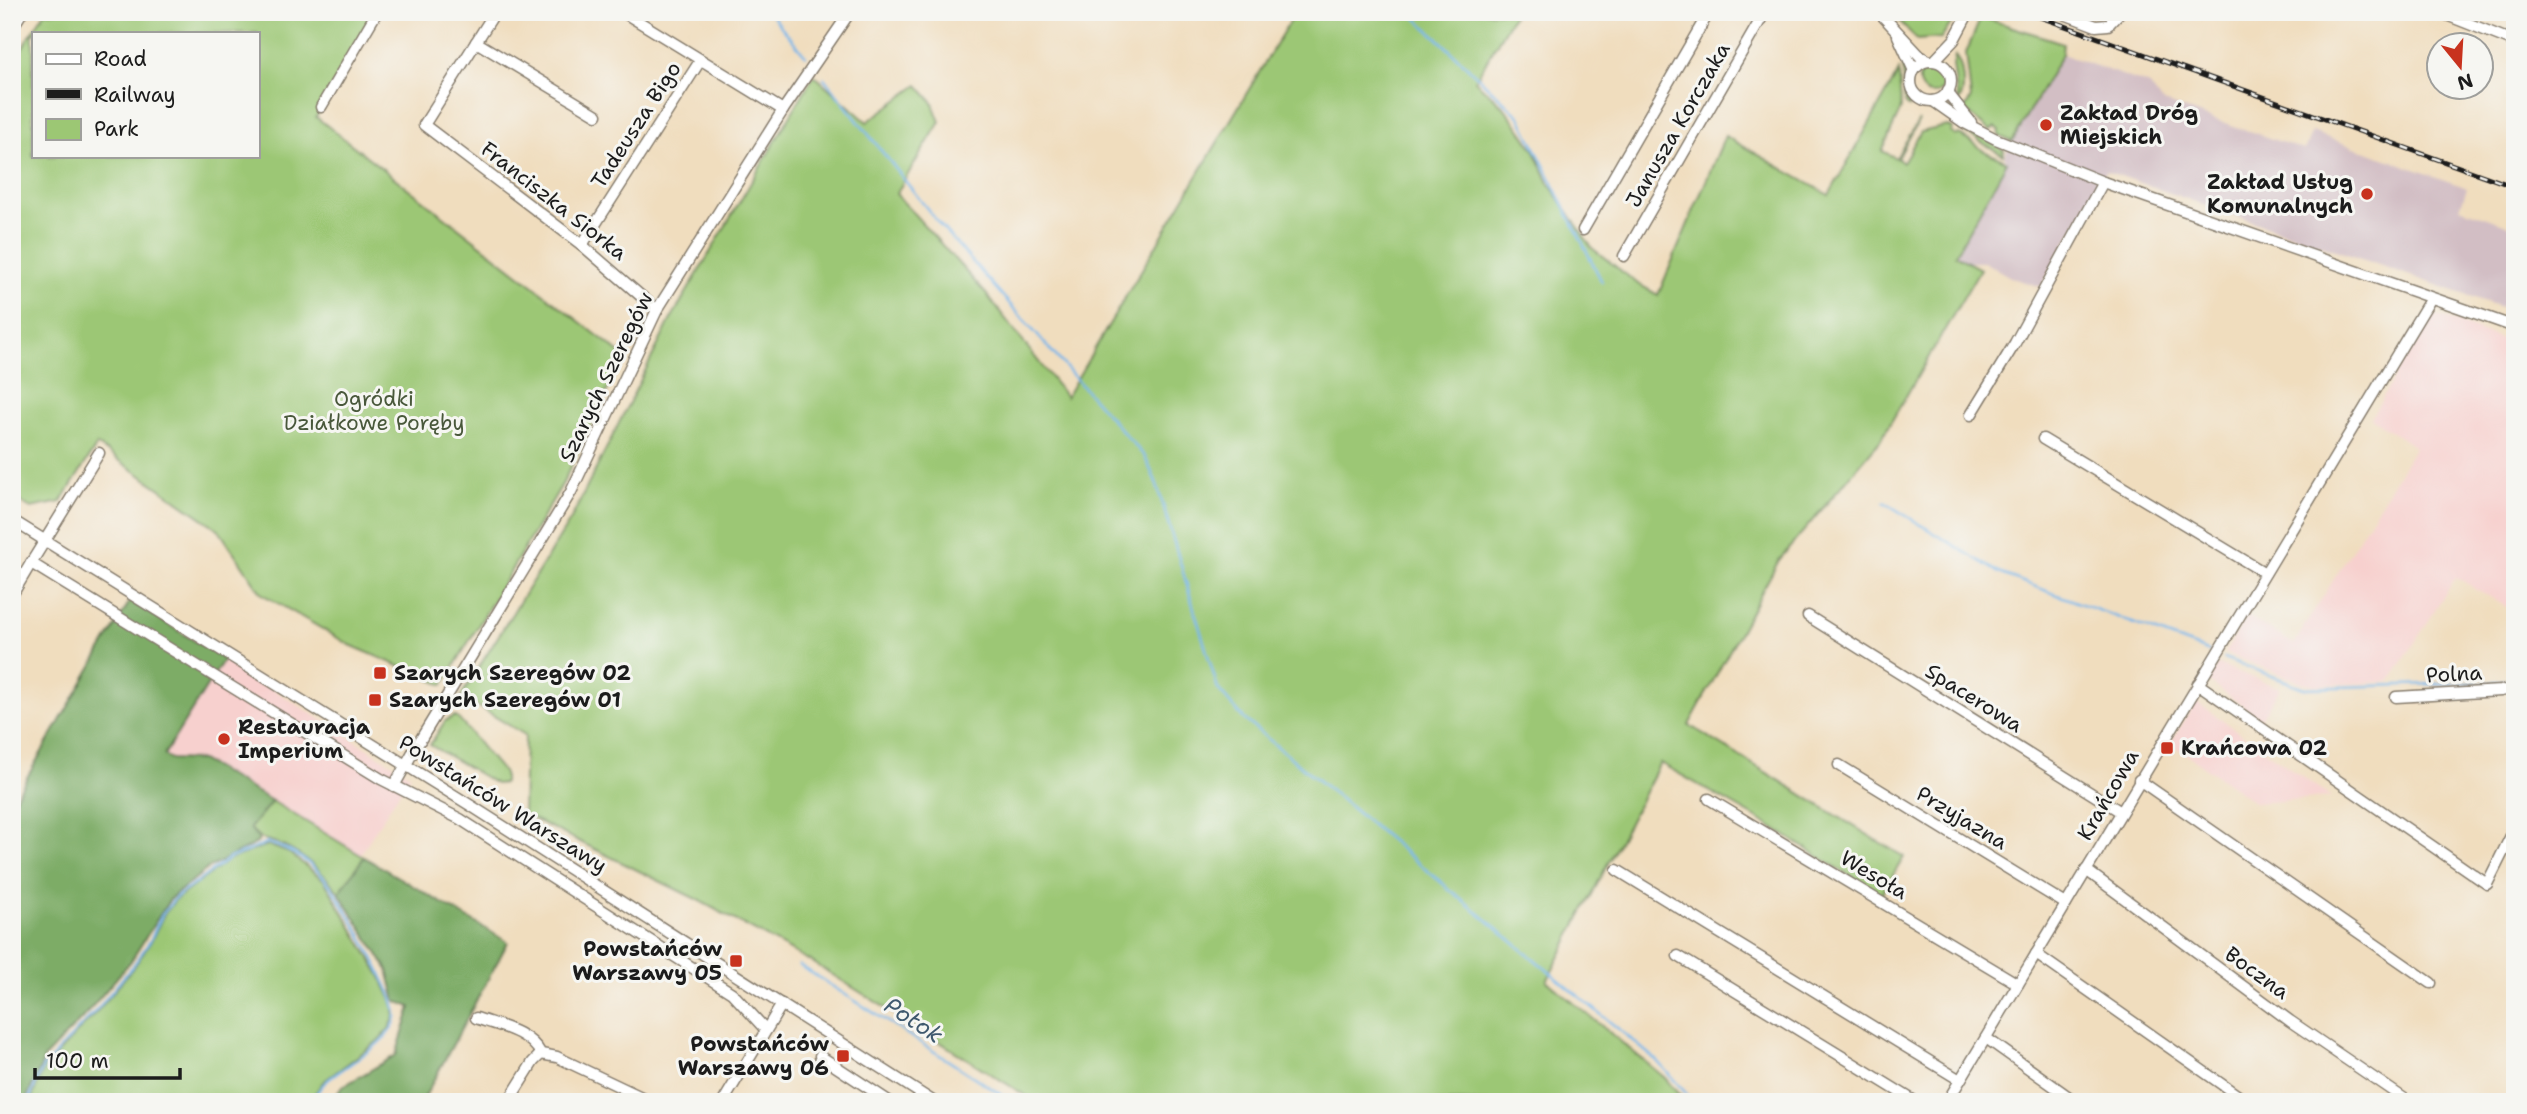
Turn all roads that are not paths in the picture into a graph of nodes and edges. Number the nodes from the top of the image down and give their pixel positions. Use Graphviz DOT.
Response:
graph roads {
  1 [pos="22,12"];
  2 [pos="377,12"];
  3 [pos="495,12"];
  4 [pos="623,12"];
  5 [pos="850,12"];
  6 [pos="1709,12"];
  7 [pos="1765,12"];
  8 [pos="1880,12"];
  9 [pos="1969,12"];
  10 [pos="2059,12"];
  11 [pos="2120,12"];
  12 [pos="2439,12"];
  13 [pos="12,28"];
  14 [pos="1897,33"];
  15 [pos="1954,40"];
  16 [pos="2515,41"];
  17 [pos="476,42"];
  18 [pos="700,61"];
  19 [pos="1931,61"];
  20 [pos="1914,71"];
  21 [pos="1949,72"];
  22 [pos="1948,90"];
  23 [pos="1933,100"];
  24 [pos="321,107"];
  25 [pos="783,110"];
  26 [pos="597,115"];
  27 [pos="1977,129"];
  28 [pos="2103,182"];
  29 [pos="1583,230"];
  30 [pos="582,245"];
  31 [pos="1624,256"];
  32 [pos="2431,298"];
  33 [pos="657,310"];
  34 [pos="2515,327"];
  35 [pos="1971,415"];
  36 [pos="2043,439"];
  37 [pos="99,453"];
  38 [pos="12,520"];
  39 [pos="45,540"];
  40 [pos="31,563"];
  41 [pos="2265,573"];
  42 [pos="12,595"];
  43 [pos="1808,616"];
  44 [pos="2198,684"];
  45 [pos="2515,688"];
  46 [pos="2396,697"];
  47 [pos="406,765"];
  48 [pos="1839,765"];
  49 [pos="2139,780"];
  50 [pos="394,786"];
  51 [pos="1709,799"];
  52 [pos="2121,812"];
  53 [pos="2515,828"];
  54 [pos="1617,870"];
  55 [pos="2086,870"];
  56 [pos="2066,904"];
  57 [pos="2036,954"];
  58 [pos="1678,956"];
  59 [pos="2431,983"];
  60 [pos="2018,984"];
  61 [pos="782,1004"];
  62 [pos="476,1018"];
  63 [pos="766,1030"];
  64 [pos="1986,1038"];
  65 [pos="541,1054"];
  66 [pos="820,1056"];
  67 [pos="1960,1080"];
  68 [pos="508,1102"];
  69 [pos="652,1102"];
  70 [pos="723,1102"];
  71 [pos="890,1102"];
  72 [pos="934,1102"];
  73 [pos="1916,1102"];
  74 [pos="1947,1102"];
  75 [pos="2076,1102"];
  76 [pos="2247,1102"];
  77 [pos="2409,1102"];
  1 -- 13 [label="street"];
  2 -- 24 [label="street"];
  3 -- 17 [label="street"];
  4 -- 18 [label="street"];
  5 -- 25 [label="street, Szarych Szeregów"];
  6 -- 29 [label="street"];
  7 -- 31 [label="street, Janusza Korczaka"];
  8 -- 14 [label="street"];
  9 -- 15 [label="street"];
  10 -- 11 [label="street"];
  12 -- 16 [label="street"];
  14 -- 19 [label="street"];
  14 -- 20 [label="street"];
  15 -- 19 [label="street"];
  15 -- 21 [label="street"];
  17 -- 26 [label="street"];
  17 -- 30 [label="street, Franciszka Siorka"];
  18 -- 25 [label="street"];
  18 -- 30 [label="street, Tadeusza Bigo"];
  19 -- 20 [label="street"];
  19 -- 21 [label="street"];
  20 -- 23 [label="street"];
  21 -- 22 [label="street"];
  22 -- 23 [label="street"];
  22 -- 27 [label="street"];
  23 -- 27 [label="street"];
  25 -- 33 [label="street, Szarych Szeregów"];
  27 -- 28 [label="street"];
  28 -- 32 [label="street"];
  28 -- 35 [label="street"];
  30 -- 33 [label="street, Franciszka Siorka"];
  32 -- 34 [label="street"];
  32 -- 41 [label="street, Krańcowa"];
  33 -- 47 [label="street, Szarych Szeregów"];
  36 -- 41 [label="street"];
  37 -- 39 [label="street"];
  38 -- 39 [label="street, Powstańców Warszawy"];
  39 -- 40 [label="street"];
  39 -- 47 [label="street, Powstańców Warszawy"];
  40 -- 42 [label="street"];
  40 -- 50 [label="street"];
  41 -- 44 [label="street, Krańcowa"];
  43 -- 52 [label="street, Spacerowa"];
  44 -- 49 [label="street, Krańcowa"];
  44 -- 53 [label="street"];
  45 -- 46 [label="street, Polna"];
  47 -- 50 [label="street, Szarych Szeregów"];
  47 -- 61 [label="street, Powstańców Warszawy"];
  48 -- 56 [label="street, Przyjazna"];
  49 -- 52 [label="street, Krańcowa"];
  49 -- 59 [label="street"];
  50 -- 63 [label="street"];
  51 -- 60 [label="street, Wesoła"];
  52 -- 55 [label="street, Krańcowa"];
  54 -- 67 [label="street"];
  55 -- 56 [label="street, Krańcowa"];
  55 -- 77 [label="street, Boczna"];
  56 -- 57 [label="street, Krańcowa"];
  57 -- 60 [label="street, Krańcowa"];
  57 -- 76 [label="street"];
  58 -- 73 [label="street"];
  60 -- 64 [label="street, Krańcowa"];
  61 -- 63 [label="street"];
  61 -- 72 [label="street, Powstańców Warszawy"];
  62 -- 65 [label="street"];
  63 -- 70 [label="street"];
  64 -- 67 [label="street, Krańcowa"];
  64 -- 75 [label="street"];
  65 -- 68 [label="street"];
  65 -- 69 [label="street"];
  66 -- 71 [label="street"];
  67 -- 74 [label="street, Krańcowa"];
}
